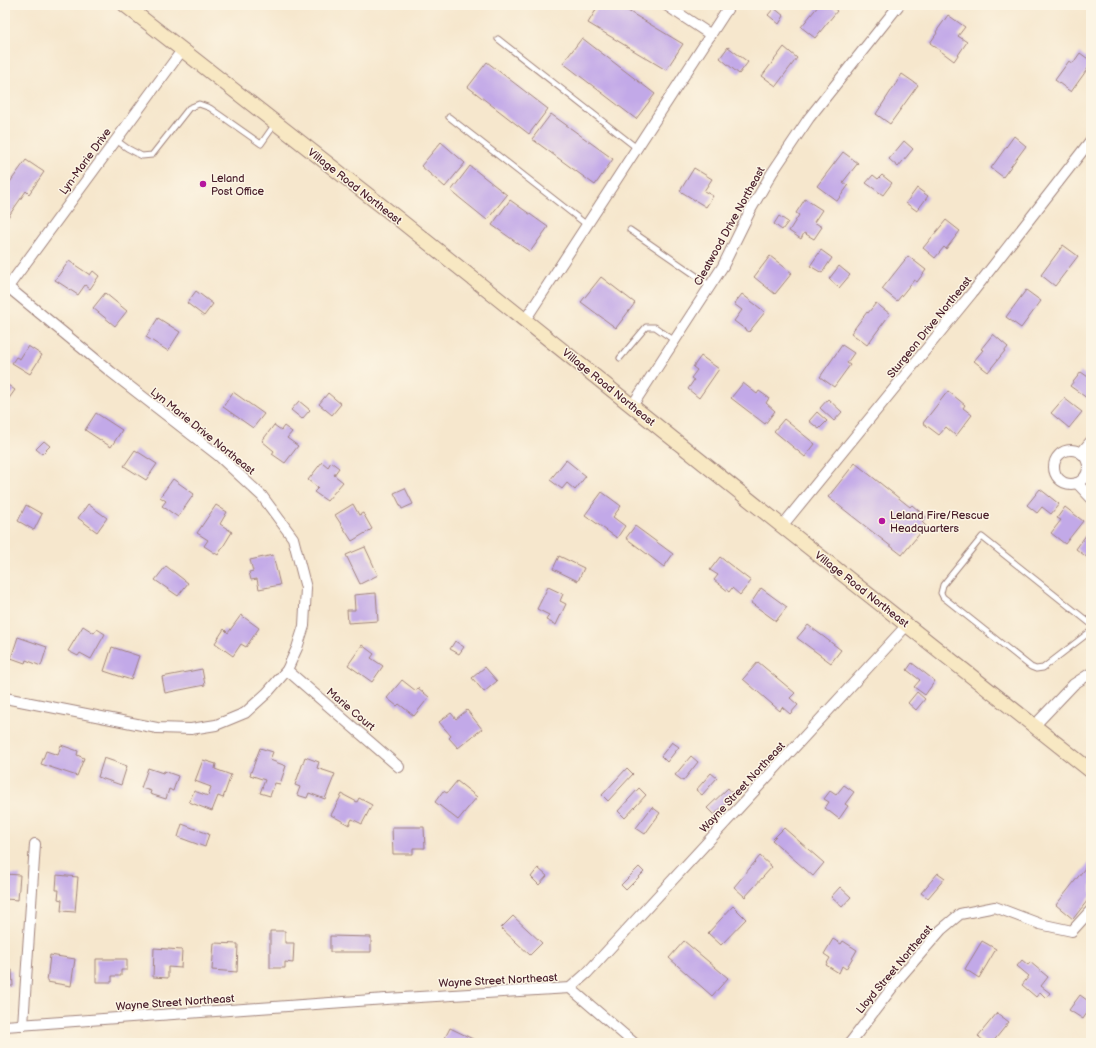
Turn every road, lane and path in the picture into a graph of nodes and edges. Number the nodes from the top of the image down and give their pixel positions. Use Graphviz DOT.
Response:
graph roads {
  1 [pos="666,5"];
  2 [pos="730,5"];
  3 [pos="899,5"];
  4 [pos="134,8"];
  5 [pos="711,35"];
  6 [pos="498,39"];
  7 [pos="183,49"];
  8 [pos="449,117"];
  9 [pos="276,124"];
  10 [pos="116,140"];
  11 [pos="1091,140"];
  12 [pos="638,149"];
  13 [pos="587,225"];
  14 [pos="630,230"];
  15 [pos="711,286"];
  16 [pos="6,289"];
  17 [pos="525,320"];
  18 [pos="675,341"];
  19 [pos="620,358"];
  20 [pos="632,406"];
  21 [pos="1091,441"];
  22 [pos="1081,453"];
  23 [pos="1077,483"];
  24 [pos="1091,498"];
  25 [pos="782,526"];
  26 [pos="1091,624"];
  27 [pos="907,625"];
  28 [pos="1091,631"];
  29 [pos="287,670"];
  30 [pos="1091,673"];
  31 [pos="5,698"];
  32 [pos="1035,725"];
  33 [pos="399,767"];
  34 [pos="1091,771"];
  35 [pos="35,844"];
  36 [pos="1091,910"];
  37 [pos="570,988"];
  38 [pos="23,1025"];
  39 [pos="5,1026"];
  40 [pos="634,1043"];
  41 [pos="850,1043"];
  1 -- 5 [label="street"];
  2 -- 5 [label="street"];
  3 -- 15 [label="street, Cleatwood Drive Northeast"];
  4 -- 7 [label="main road, Village Road Northeast"];
  5 -- 12 [label="street"];
  6 -- 12 [label="lane"];
  7 -- 9 [label="main road, Village Road Northeast"];
  7 -- 10 [label="street, Lyn-Marie Drive"];
  8 -- 13 [label="lane"];
  9 -- 10 [label="lane"];
  9 -- 17 [label="main road, Village Road Northeast"];
  10 -- 16 [label="street, Lyn-Marie Drive"];
  11 -- 25 [label="street, Sturgeon Drive Northeast"];
  12 -- 13 [label="street"];
  13 -- 17 [label="street"];
  14 -- 15 [label="lane"];
  15 -- 18 [label="street, Cleatwood Drive Northeast"];
  16 -- 29 [label="street, Lyn Marie Drive Northeast"];
  17 -- 20 [label="main road, Village Road Northeast"];
  18 -- 19 [label="lane"];
  18 -- 20 [label="street, Cleatwood Drive Northeast"];
  20 -- 25 [label="main road, Village Road Northeast"];
  21 -- 22 [label="street"];
  22 -- 23 [label="street"];
  22 -- 23 [label="street"];
  23 -- 24 [label="street"];
  25 -- 27 [label="main road, Village Road Northeast"];
  26 -- 28 [label="lane"];
  27 -- 32 [label="main road, Village Road Northeast"];
  27 -- 37 [label="street, Wayne Street Northeast"];
  29 -- 31 [label="street, Lyn Marie Drive Northeast"];
  29 -- 33 [label="street, Marie Court"];
  30 -- 32 [label="street"];
  32 -- 34 [label="main road, Village Road Northeast"];
  35 -- 38 [label="street"];
  36 -- 41 [label="street, Lloyd Street Northeast"];
  37 -- 38 [label="street, Wayne Street Northeast"];
  37 -- 40 [label="street"];
  38 -- 39 [label="street, Wayne Street Northeast"];
}
